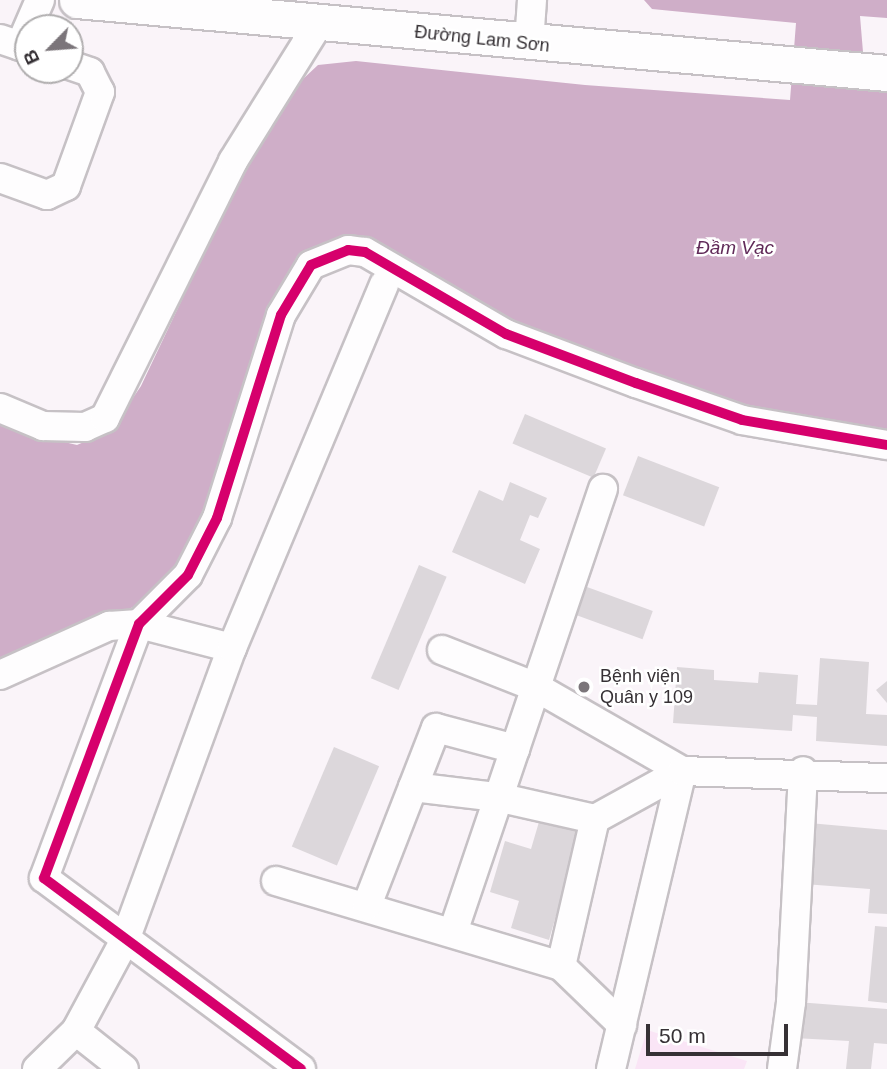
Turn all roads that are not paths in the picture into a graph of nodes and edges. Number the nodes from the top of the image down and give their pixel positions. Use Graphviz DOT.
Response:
graph roads {
  1 [pos="77,0"];
  2 [pos="311,11"];
  3 [pos="531,22"];
  4 [pos="882,66"];
  5 [pos="84,70"];
  6 [pos="0,178"];
  7 [pos="384,285"];
  8 [pos="0,408"];
  9 [pos="887,445"];
  10 [pos="603,488"];
  11 [pos="139,624"];
  12 [pos="232,648"];
  13 [pos="442,650"];
  14 [pos="0,676"];
  15 [pos="536,687"];
  16 [pos="515,749"];
  17 [pos="682,771"];
  18 [pos="803,771"];
  19 [pos="887,778"];
  20 [pos="413,787"];
  21 [pos="497,797"];
  22 [pos="594,819"];
  23 [pos="276,880"];
  24 [pos="367,905"];
  25 [pos="453,932"];
  26 [pos="125,940"];
  27 [pos="561,966"];
  28 [pos="622,1025"];
  29 [pos="76,1031"];
  30 [pos="37,1069"];
  31 [pos="124,1069"];
  32 [pos="302,1069"];
  33 [pos="611,1069"];
  34 [pos="782,1069"];
  1 -- 2 [label="main road, Đường Lam Sơn"];
  2 -- 3 [label="main road, Đường Lam Sơn"];
  2 -- 8 [label="street"];
  3 -- 4 [label="main road, Đường Lam Sơn"];
  5 -- 6 [label="street"];
  7 -- 12 [label="street"];
  9 -- 11 [label="street"];
  10 -- 15 [label="street"];
  11 -- 12 [label="street"];
  11 -- 14 [label="street"];
  11 -- 26 [label="street"];
  12 -- 26 [label="street"];
  13 -- 15 [label="street"];
  15 -- 16 [label="street"];
  15 -- 17 [label="street"];
  16 -- 20 [label="street"];
  16 -- 21 [label="street"];
  17 -- 18 [label="street"];
  17 -- 22 [label="street"];
  17 -- 28 [label="street"];
  18 -- 19 [label="street"];
  18 -- 34 [label="street"];
  20 -- 21 [label="street"];
  20 -- 24 [label="street"];
  21 -- 22 [label="street"];
  21 -- 25 [label="street"];
  22 -- 27 [label="street"];
  23 -- 24 [label="street"];
  24 -- 25 [label="street"];
  25 -- 27 [label="street"];
  26 -- 29 [label="street"];
  26 -- 32 [label="street"];
  27 -- 28 [label="street"];
  28 -- 33 [label="street"];
  29 -- 30 [label="street"];
  29 -- 31 [label="street"];
}
